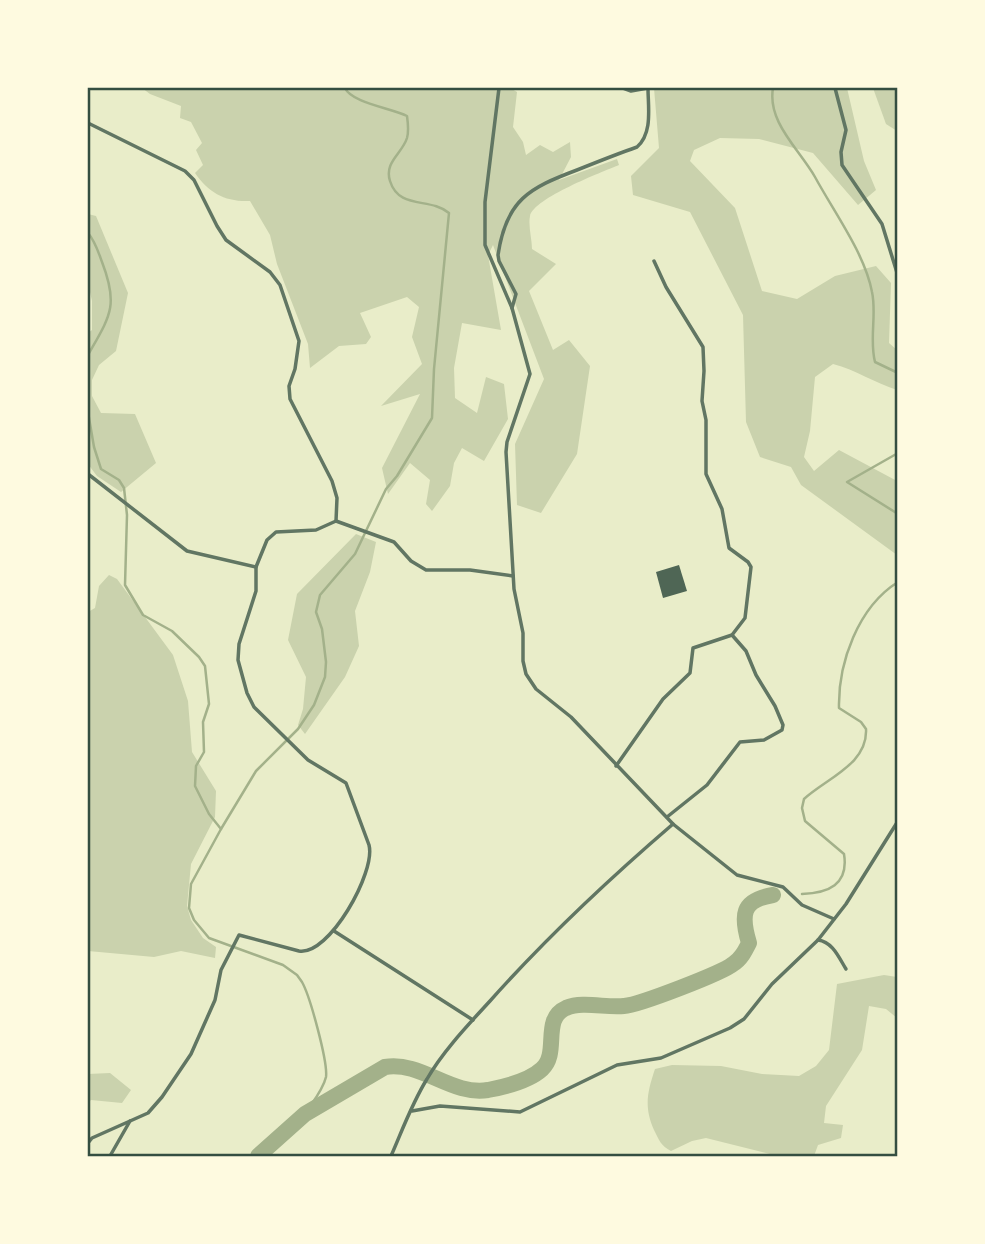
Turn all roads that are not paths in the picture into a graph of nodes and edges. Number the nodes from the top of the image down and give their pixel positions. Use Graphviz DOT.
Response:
graph roads {
  1 [pos="499,88"];
  2 [pos="623,88"];
  3 [pos="648,88"];
  4 [pos="835,88"];
  5 [pos="88,123"];
  6 [pos="654,261"];
  7 [pos="898,276"];
  8 [pos="512,308"];
  9 [pos="88,474"];
  10 [pos="336,521"];
  11 [pos="256,567"];
  12 [pos="513,576"];
  13 [pos="732,635"];
  14 [pos="616,766"];
  15 [pos="667,817"];
  16 [pos="898,821"];
  17 [pos="673,824"];
  18 [pos="891,831"];
  19 [pos="898,831"];
  20 [pos="834,919"];
  21 [pos="334,931"];
  22 [pos="818,940"];
  23 [pos="846,969"];
  24 [pos="473,1020"];
  25 [pos="412,1111"];
  26 [pos="130,1121"];
  27 [pos="88,1143"];
  28 [pos="110,1157"];
  29 [pos="391,1157"];
  1 -- 8 [label="street"];
  2 -- 3 [label="street"];
  3 -- 8 [label="street"];
  4 -- 7 [label="street"];
  5 -- 10 [label="street"];
  6 -- 13 [label="street"];
  8 -- 12 [label="street"];
  9 -- 11 [label="street"];
  10 -- 11 [label="street"];
  10 -- 12 [label="street"];
  11 -- 21 [label="street"];
  12 -- 14 [label="street"];
  13 -- 14 [label="street"];
  13 -- 15 [label="street"];
  14 -- 15 [label="street"];
  15 -- 17 [label="street"];
  16 -- 18 [label="street"];
  17 -- 20 [label="street"];
  17 -- 24 [label="street"];
  18 -- 19 [label="street"];
  18 -- 20 [label="street"];
  20 -- 22 [label="street"];
  21 -- 24 [label="street"];
  21 -- 26 [label="street"];
  22 -- 23 [label="street"];
  22 -- 25 [label="street"];
  24 -- 25 [label="street"];
  25 -- 29 [label="street"];
  26 -- 27 [label="street"];
  26 -- 28 [label="street"];
}
